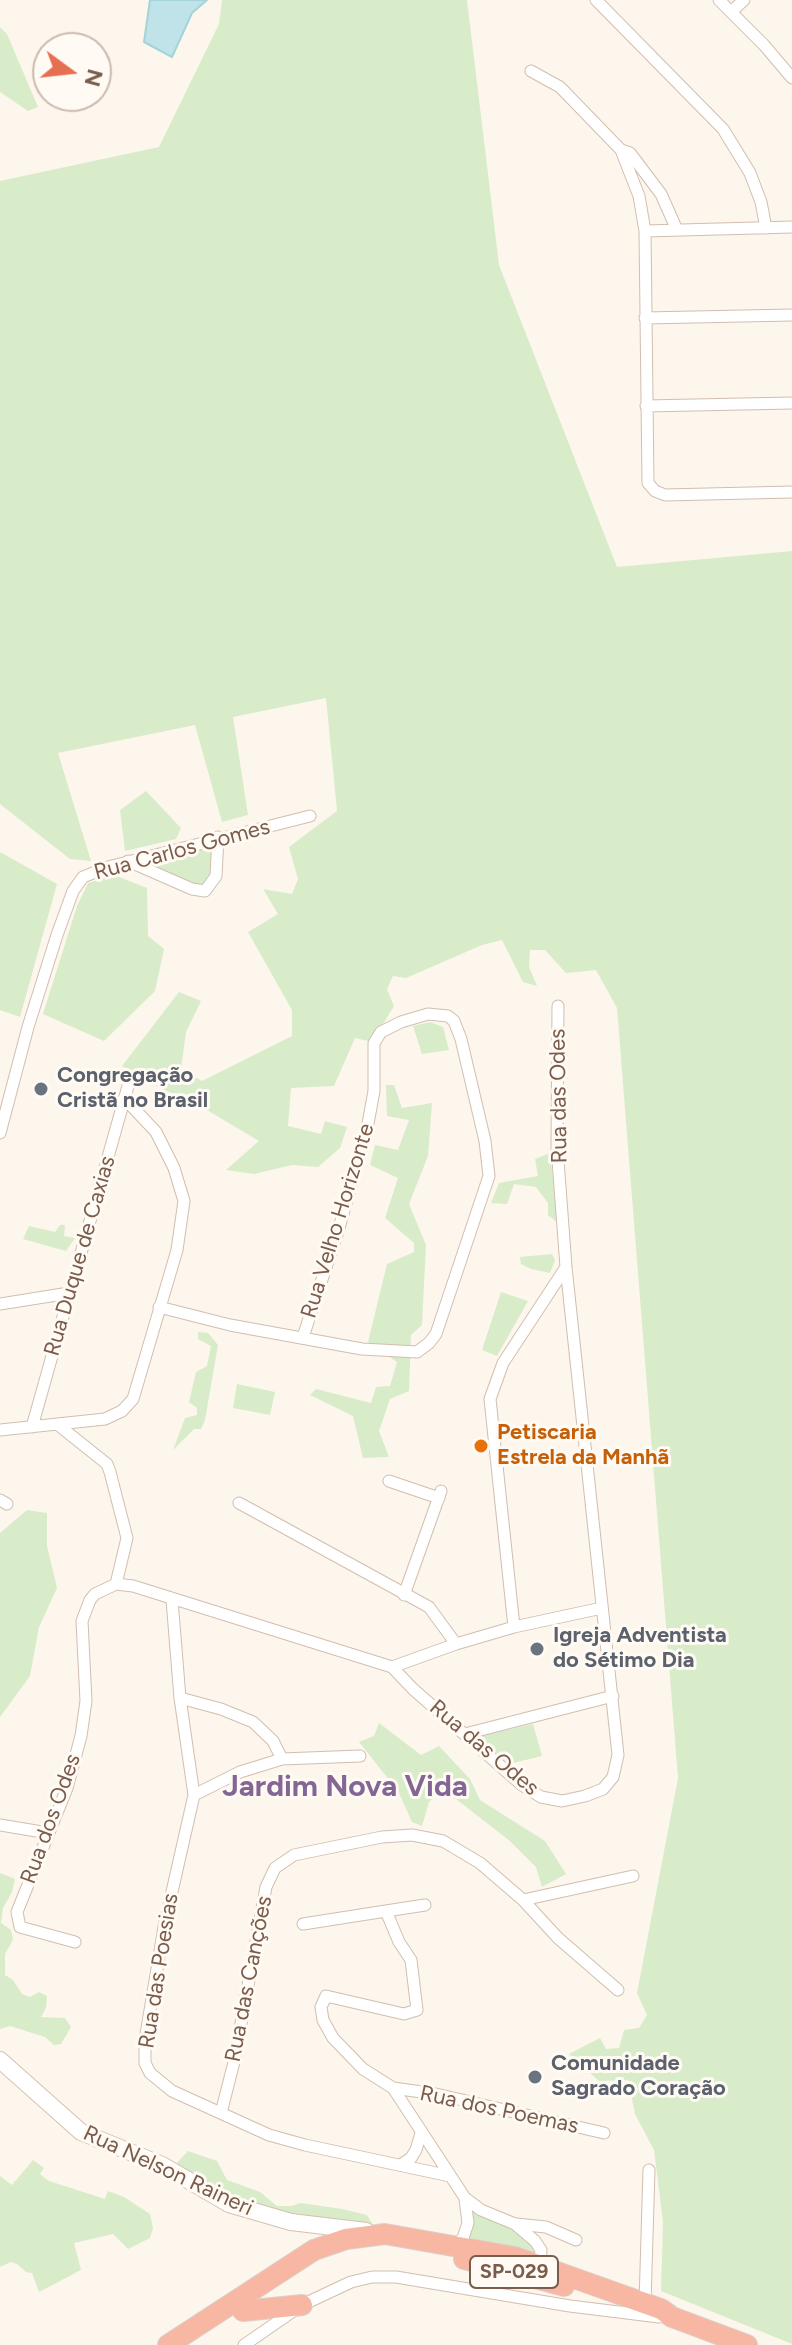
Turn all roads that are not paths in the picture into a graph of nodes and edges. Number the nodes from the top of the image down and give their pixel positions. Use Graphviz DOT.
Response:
graph roads {
  1 [pos="596,0"];
  2 [pos="719,0"];
  3 [pos="744,0"];
  4 [pos="731,12"];
  5 [pos="531,71"];
  6 [pos="792,78"];
  7 [pos="621,150"];
  8 [pos="792,227"];
  9 [pos="766,228"];
  10 [pos="677,230"];
  11 [pos="645,231"];
  12 [pos="792,315"];
  13 [pos="645,318"];
  14 [pos="792,403"];
  15 [pos="646,406"];
  16 [pos="792,492"];
  17 [pos="310,816"];
  18 [pos="218,837"];
  19 [pos="128,861"];
  20 [pos="558,1006"];
  21 [pos="0,1133"];
  22 [pos="566,1267"];
  23 [pos="69,1293"];
  24 [pos="0,1304"];
  25 [pos="159,1307"];
  26 [pos="303,1337"];
  27 [pos="57,1424"];
  28 [pos="32,1427"];
  29 [pos="0,1430"];
  30 [pos="389,1481"];
  31 [pos="239,1503"];
  32 [pos="116,1584"];
  33 [pos="404,1595"];
  34 [pos="172,1600"];
  35 [pos="602,1608"];
  36 [pos="514,1627"];
  37 [pos="456,1644"];
  38 [pos="392,1667"];
  39 [pos="613,1696"];
  40 [pos="180,1698"];
  41 [pos="465,1734"];
  42 [pos="360,1756"];
  43 [pos="282,1759"];
  44 [pos="194,1795"];
  45 [pos="0,1825"];
  46 [pos="48,1833"];
  47 [pos="633,1876"];
  48 [pos="523,1900"];
  49 [pos="425,1905"];
  50 [pos="386,1911"];
  51 [pos="303,1924"];
  52 [pos="75,1942"];
  53 [pos="618,1990"];
  54 [pos="0,2060"];
  55 [pos="393,2088"];
  56 [pos="221,2113"];
  57 [pos="421,2133"];
  58 [pos="604,2133"];
  59 [pos="402,2164"];
  60 [pos="649,2170"];
  61 [pos="450,2176"];
  62 [pos="465,2198"];
  63 [pos="515,2224"];
  64 [pos="313,2226"];
  65 [pos="385,2234"];
  66 [pos="576,2240"];
  67 [pos="322,2246"];
  68 [pos="455,2246"];
  69 [pos="541,2257"];
  70 [pos="472,2260"];
  71 [pos="302,2305"];
  72 [pos="243,2311"];
  73 [pos="659,2313"];
  74 [pos="168,2345"];
  75 [pos="195,2345"];
  76 [pos="244,2345"];
  77 [pos="747,2345"];
  1 -- 9 [label="street"];
  2 -- 4 [label="street"];
  3 -- 4 [label="street"];
  4 -- 6 [label="street"];
  5 -- 7 [label="street"];
  7 -- 10 [label="street"];
  7 -- 11 [label="street"];
  8 -- 9 [label="street"];
  9 -- 10 [label="street"];
  10 -- 11 [label="street"];
  11 -- 13 [label="street"];
  12 -- 13 [label="street"];
  13 -- 15 [label="street"];
  14 -- 15 [label="street"];
  15 -- 16 [label="street"];
  17 -- 18 [label="street, Rua Carlos Gomes"];
  18 -- 19 [label="street, Rua Carlos Gomes"];
  18 -- 19 [label="street"];
  19 -- 21 [label="street, Rua Carlos Gomes"];
  20 -- 22 [label="street, Rua das Odes"];
  22 -- 35 [label="street, Rua das Odes"];
  22 -- 36 [label="street"];
  23 -- 24 [label="street"];
  23 -- 25 [label="street, Rua Duque de Caxias"];
  23 -- 28 [label="street, Rua Duque de Caxias"];
  25 -- 26 [label="street, Rua Velho Horizonte"];
  25 -- 27 [label="street"];
  26 -- 26 [label="street, Rua Velho Horizonte"];
  27 -- 28 [label="street"];
  27 -- 32 [label="street"];
  28 -- 29 [label="street"];
  30 -- 33 [label="street"];
  31 -- 33 [label="street"];
  32 -- 34 [label="street"];
  32 -- 46 [label="street, Rua dos Odes"];
  33 -- 37 [label="street"];
  34 -- 38 [label="street, Rua das Odes"];
  34 -- 40 [label="street, Rua das Poesias"];
  35 -- 36 [label="street"];
  35 -- 39 [label="street, Rua das Odes"];
  36 -- 37 [label="street"];
  37 -- 38 [label="street"];
  38 -- 41 [label="street, Rua das Odes"];
  39 -- 41 [label="street"];
  39 -- 41 [label="street, Rua das Odes"];
  40 -- 43 [label="street"];
  40 -- 44 [label="street, Rua das Poesias"];
  42 -- 43 [label="street"];
  43 -- 44 [label="street"];
  44 -- 56 [label="street, Rua das Poesias"];
  45 -- 46 [label="street"];
  46 -- 52 [label="street, Rua dos Odes"];
  47 -- 48 [label="street"];
  48 -- 53 [label="street, Rua das Canções"];
  48 -- 56 [label="street, Rua das Canções"];
  49 -- 50 [label="street"];
  50 -- 51 [label="street"];
  50 -- 55 [label="street"];
  54 -- 64 [label="main road, Rua Nelson Raineri"];
  55 -- 57 [label="street"];
  55 -- 58 [label="street, Rua dos Poemas"];
  56 -- 59 [label="street, Rua das Poesias"];
  57 -- 59 [label="street"];
  57 -- 61 [label="street"];
  59 -- 61 [label="street, Rua das Poesias"];
  60 -- 73 [label="street"];
  61 -- 62 [label="street"];
  62 -- 63 [label="street"];
  62 -- 68 [label="street"];
  63 -- 66 [label="street"];
  63 -- 69 [label="street"];
  64 -- 65 [label="main road, Rua Nelson Raineri"];
  64 -- 67 [label="main road"];
  65 -- 67 [label="highway, SP-029"];
  65 -- 68 [label="highway, SP-029"];
  67 -- 74 [label="highway, SP-029"];
  68 -- 69 [label="highway, SP-029"];
  69 -- 70 [label="highway"];
  69 -- 73 [label="highway, SP-029"];
  70 -- 72 [label="highway, SP-029"];
  70 -- 73 [label="highway, SP-029"];
  71 -- 72 [label="highway"];
  71 -- 73 [label="street"];
  71 -- 76 [label="street"];
  72 -- 75 [label="highway, SP-029"];
  73 -- 77 [label="highway, SP-029"];
}
